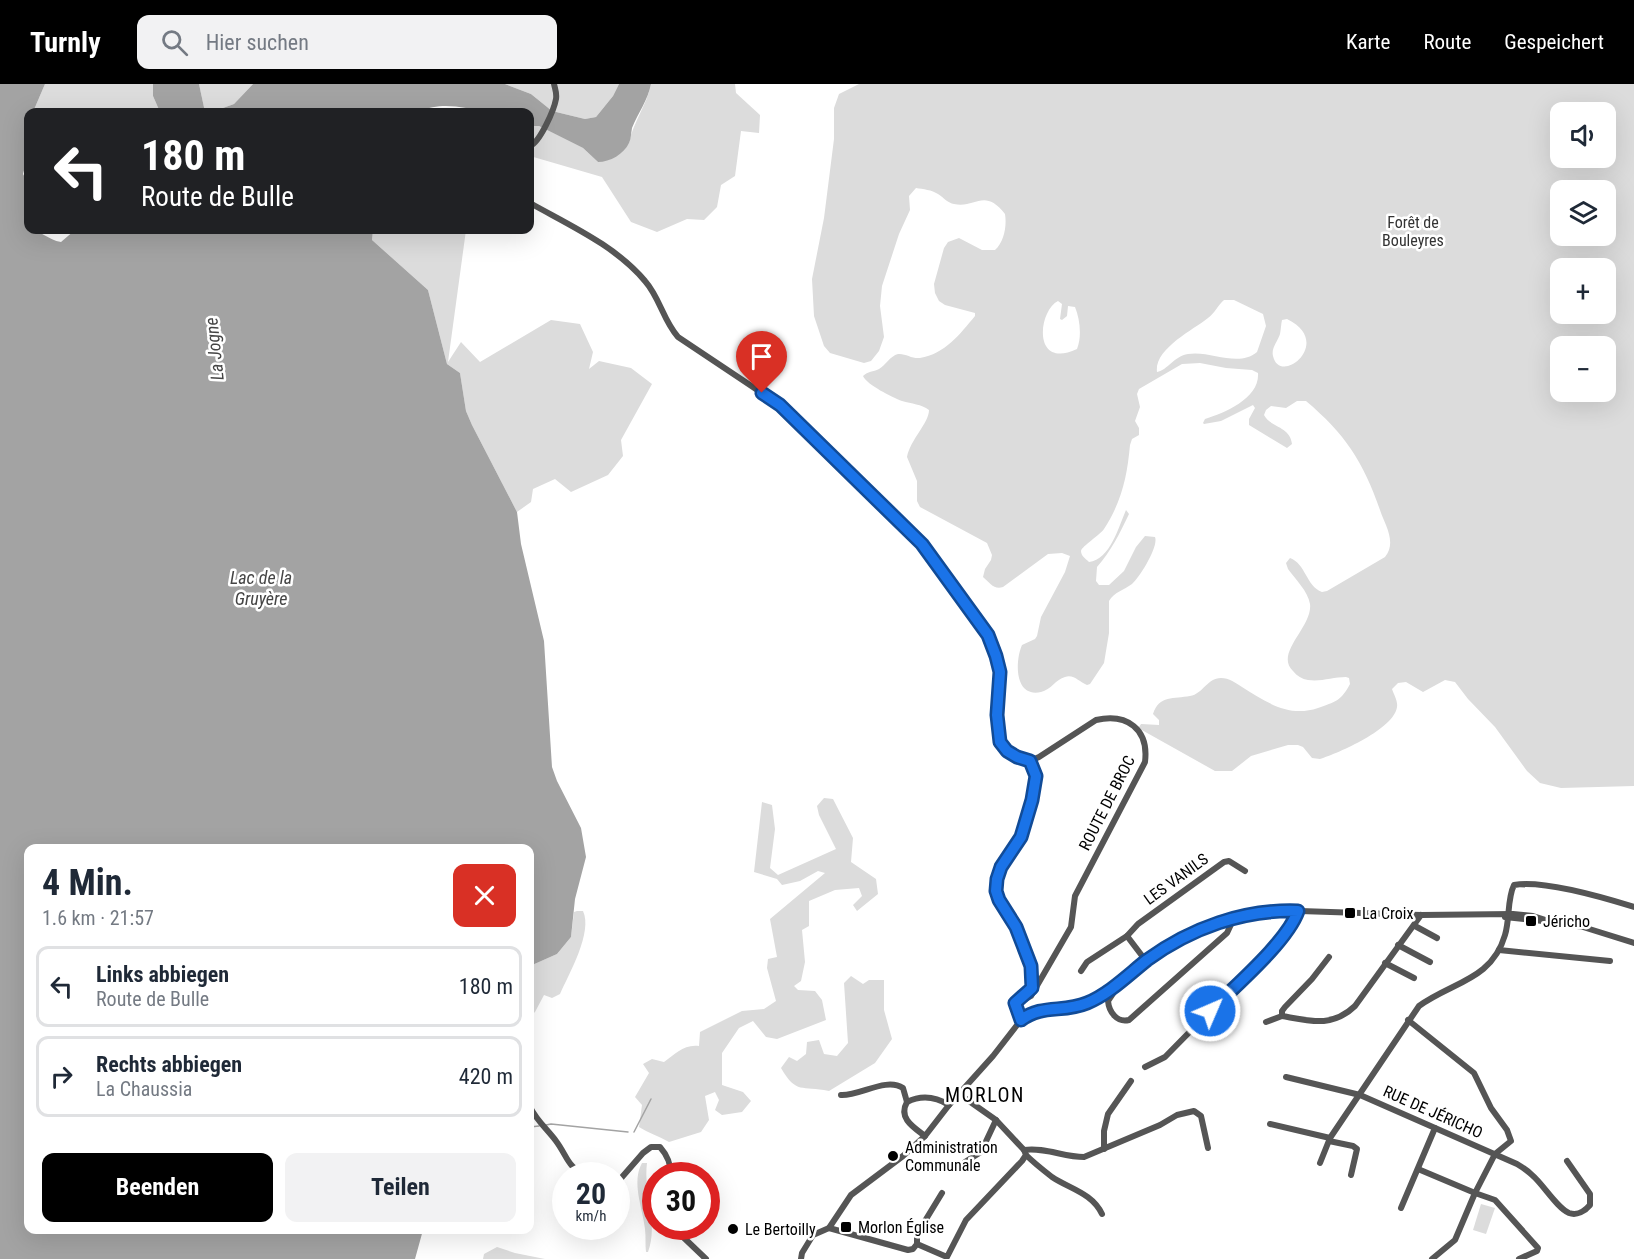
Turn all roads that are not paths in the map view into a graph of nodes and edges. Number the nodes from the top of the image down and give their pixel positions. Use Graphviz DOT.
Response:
graph roads {
  1 [pos="554,84"];
  2 [pos="534,144"];
  3 [pos="534,205"];
  4 [pos="1030,761"];
  5 [pos="1245,871"];
  6 [pos="1634,907"];
  7 [pos="1298,911"];
  8 [pos="1421,915"];
  9 [pos="1509,916"];
  10 [pos="1234,918"];
  11 [pos="1415,926"];
  12 [pos="1127,936"];
  13 [pos="1437,939"];
  14 [pos="1634,943"];
  15 [pos="1398,945"];
  16 [pos="1500,950"];
  17 [pos="1329,957"];
  18 [pos="1146,961"];
  19 [pos="1611,961"];
  20 [pos="1430,962"];
  21 [pos="1385,963"];
  22 [pos="1081,971"];
  23 [pos="1414,978"];
  24 [pos="1116,984"];
  25 [pos="1016,1009"];
  26 [pos="1282,1016"];
  27 [pos="1021,1020"];
  28 [pos="1408,1020"];
  29 [pos="1266,1022"];
  30 [pos="1144,1067"];
  31 [pos="1286,1077"];
  32 [pos="1131,1081"];
  33 [pos="959,1094"];
  34 [pos="841,1095"];
  35 [pos="1359,1095"];
  36 [pos="907,1102"];
  37 [pos="949,1105"];
  38 [pos="534,1115"];
  39 [pos="996,1120"];
  40 [pos="1270,1124"];
  41 [pos="1435,1128"];
  42 [pos="925,1136"];
  43 [pos="1330,1140"];
  44 [pos="1208,1148"];
  45 [pos="1104,1149"];
  46 [pos="1025,1152"];
  47 [pos="1495,1154"];
  48 [pos="1568,1161"];
  49 [pos="569,1162"];
  50 [pos="669,1162"];
  51 [pos="964,1162"];
  52 [pos="1320,1163"];
  53 [pos="630,1168"];
  54 [pos="1418,1169"];
  55 [pos="1351,1175"];
  56 [pos="942,1193"];
  57 [pos="1475,1193"];
  58 [pos="1401,1208"];
  59 [pos="1102,1214"];
  60 [pos="829,1228"];
  61 [pos="686,1240"];
  62 [pos="917,1244"];
  63 [pos="706,1259"];
  64 [pos="801,1259"];
  65 [pos="1432,1259"];
  66 [pos="1519,1259"];
  1 -- 2 [label="street"];
  3 -- 4 [label="street"];
  4 -- 25 [label="street"];
  4 -- 25 [label="street, ROUTE DE BROC"];
  5 -- 12 [label="street, LES VANILS"];
  6 -- 9 [label="street"];
  7 -- 8 [label="street"];
  7 -- 10 [label="street"];
  7 -- 30 [label="street"];
  8 -- 9 [label="street"];
  8 -- 11 [label="street"];
  9 -- 14 [label="street"];
  9 -- 16 [label="street"];
  10 -- 18 [label="street"];
  10 -- 24 [label="street"];
  11 -- 13 [label="street"];
  11 -- 15 [label="street"];
  12 -- 18 [label="street"];
  12 -- 22 [label="street, LES VANILS"];
  15 -- 20 [label="street"];
  15 -- 21 [label="street"];
  16 -- 19 [label="street"];
  16 -- 28 [label="street"];
  17 -- 26 [label="street"];
  18 -- 24 [label="street"];
  21 -- 23 [label="street"];
  21 -- 26 [label="street"];
  24 -- 27 [label="street"];
  25 -- 27 [label="street"];
  26 -- 29 [label="street"];
  27 -- 33 [label="street"];
  28 -- 35 [label="street"];
  28 -- 47 [label="street"];
  31 -- 35 [label="street, RUE DE JÉRICHO"];
  32 -- 45 [label="street"];
  33 -- 37 [label="street"];
  33 -- 39 [label="street"];
  34 -- 36 [label="street"];
  35 -- 41 [label="street, RUE DE JÉRICHO"];
  35 -- 43 [label="street, RUE DE JÉRICHO"];
  36 -- 37 [label="street"];
  36 -- 42 [label="street"];
  37 -- 42 [label="street"];
  38 -- 49 [label="street"];
  39 -- 46 [label="street"];
  39 -- 51 [label="street"];
  40 -- 43 [label="street"];
  41 -- 47 [label="street, RUE DE JÉRICHO"];
  41 -- 54 [label="street"];
  42 -- 60 [label="street"];
  43 -- 52 [label="street, RUE DE JÉRICHO"];
  43 -- 55 [label="street"];
  44 -- 45 [label="street"];
  45 -- 46 [label="street"];
  46 -- 59 [label="street"];
  46 -- 62 [label="street"];
  47 -- 48 [label="street, RUE DE JÉRICHO"];
  47 -- 57 [label="street, RUE DE JÉRICHO"];
  50 -- 53 [label="street"];
  54 -- 57 [label="street"];
  54 -- 58 [label="street"];
  56 -- 62 [label="street"];
  57 -- 65 [label="street, RUE DE JÉRICHO"];
  57 -- 66 [label="street"];
  60 -- 62 [label="street"];
  60 -- 64 [label="street"];
  61 -- 63 [label="street"];
}
